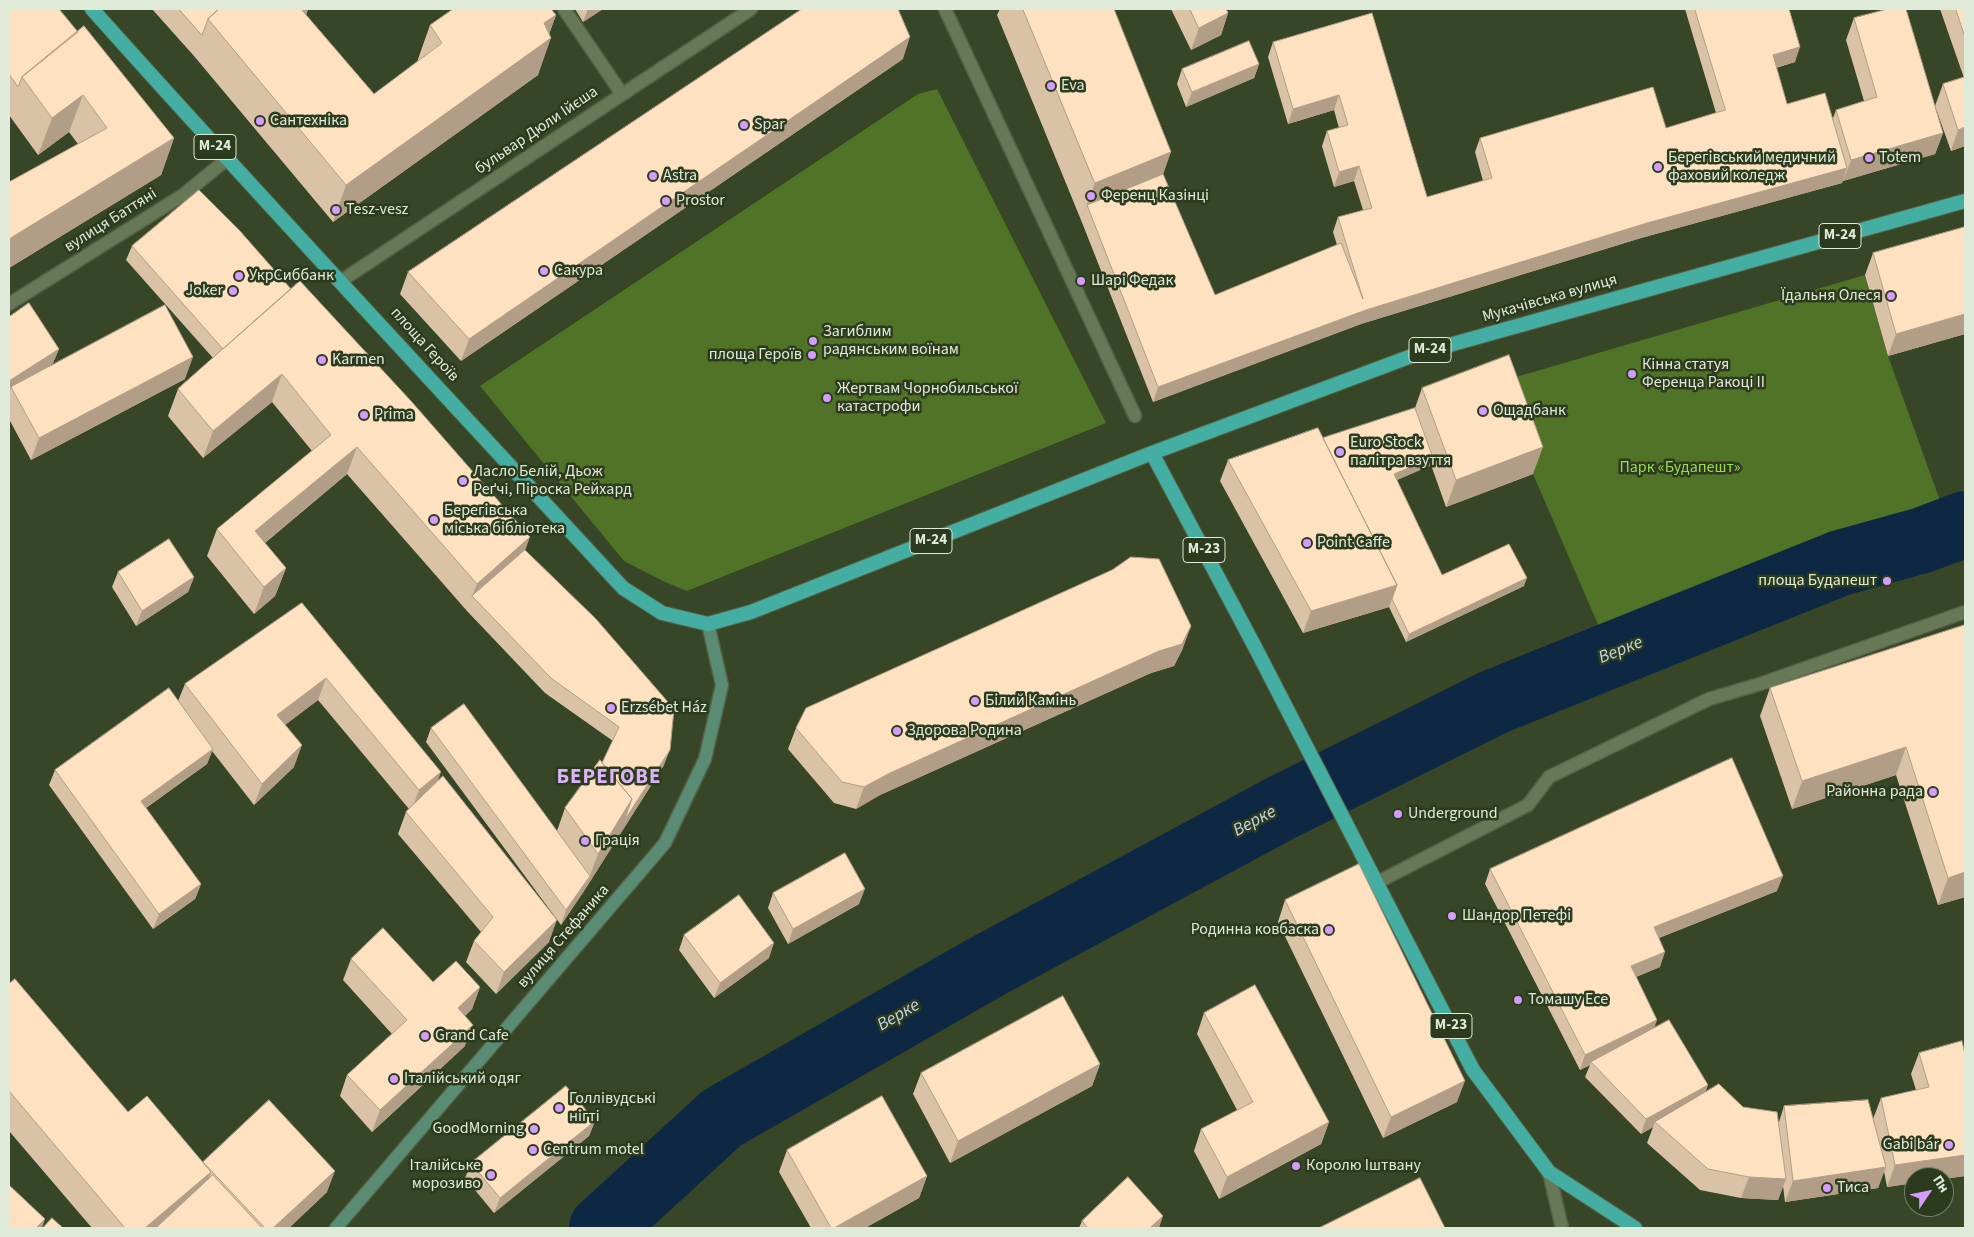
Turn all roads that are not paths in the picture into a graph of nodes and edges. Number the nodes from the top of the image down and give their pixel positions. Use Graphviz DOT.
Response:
graph roads {
  1 [pos="92,9"];
  2 [pos="564,9"];
  3 [pos="751,9"];
  4 [pos="945,9"];
  5 [pos="622,94"];
  6 [pos="226,160"];
  7 [pos="1965,201"];
  8 [pos="341,281"];
  9 [pos="9,304"];
  10 [pos="1135,416"];
  11 [pos="1152,453"];
  12 [pos="1965,612"];
  13 [pos="708,624"];
  14 [pos="1376,882"];
  15 [pos="1549,1172"];
  16 [pos="336,1228"];
  17 [pos="1562,1228"];
  18 [pos="1635,1228"];
  1 -- 6 [label="highway, М-24"];
  2 -- 5 [label="street"];
  3 -- 5 [label="street, бульвар Дюли Ійєша"];
  4 -- 10 [label="street"];
  5 -- 8 [label="street, бульвар Дюли Ійєша"];
  6 -- 8 [label="highway, М-24"];
  6 -- 9 [label="street, вулиця Баттяні"];
  7 -- 11 [label="highway, Мукачівська вулиця / М-24"];
  8 -- 13 [label="highway, площа Героїв / М-24"];
  11 -- 13 [label="highway, площа Героїв / М-24"];
  11 -- 14 [label="highway, М-23"];
  12 -- 14 [label="street"];
  13 -- 16 [label="main road, вулиця Стефаника"];
  14 -- 15 [label="highway, М-23"];
  15 -- 17 [label="street"];
  15 -- 18 [label="highway, М-23"];
}
